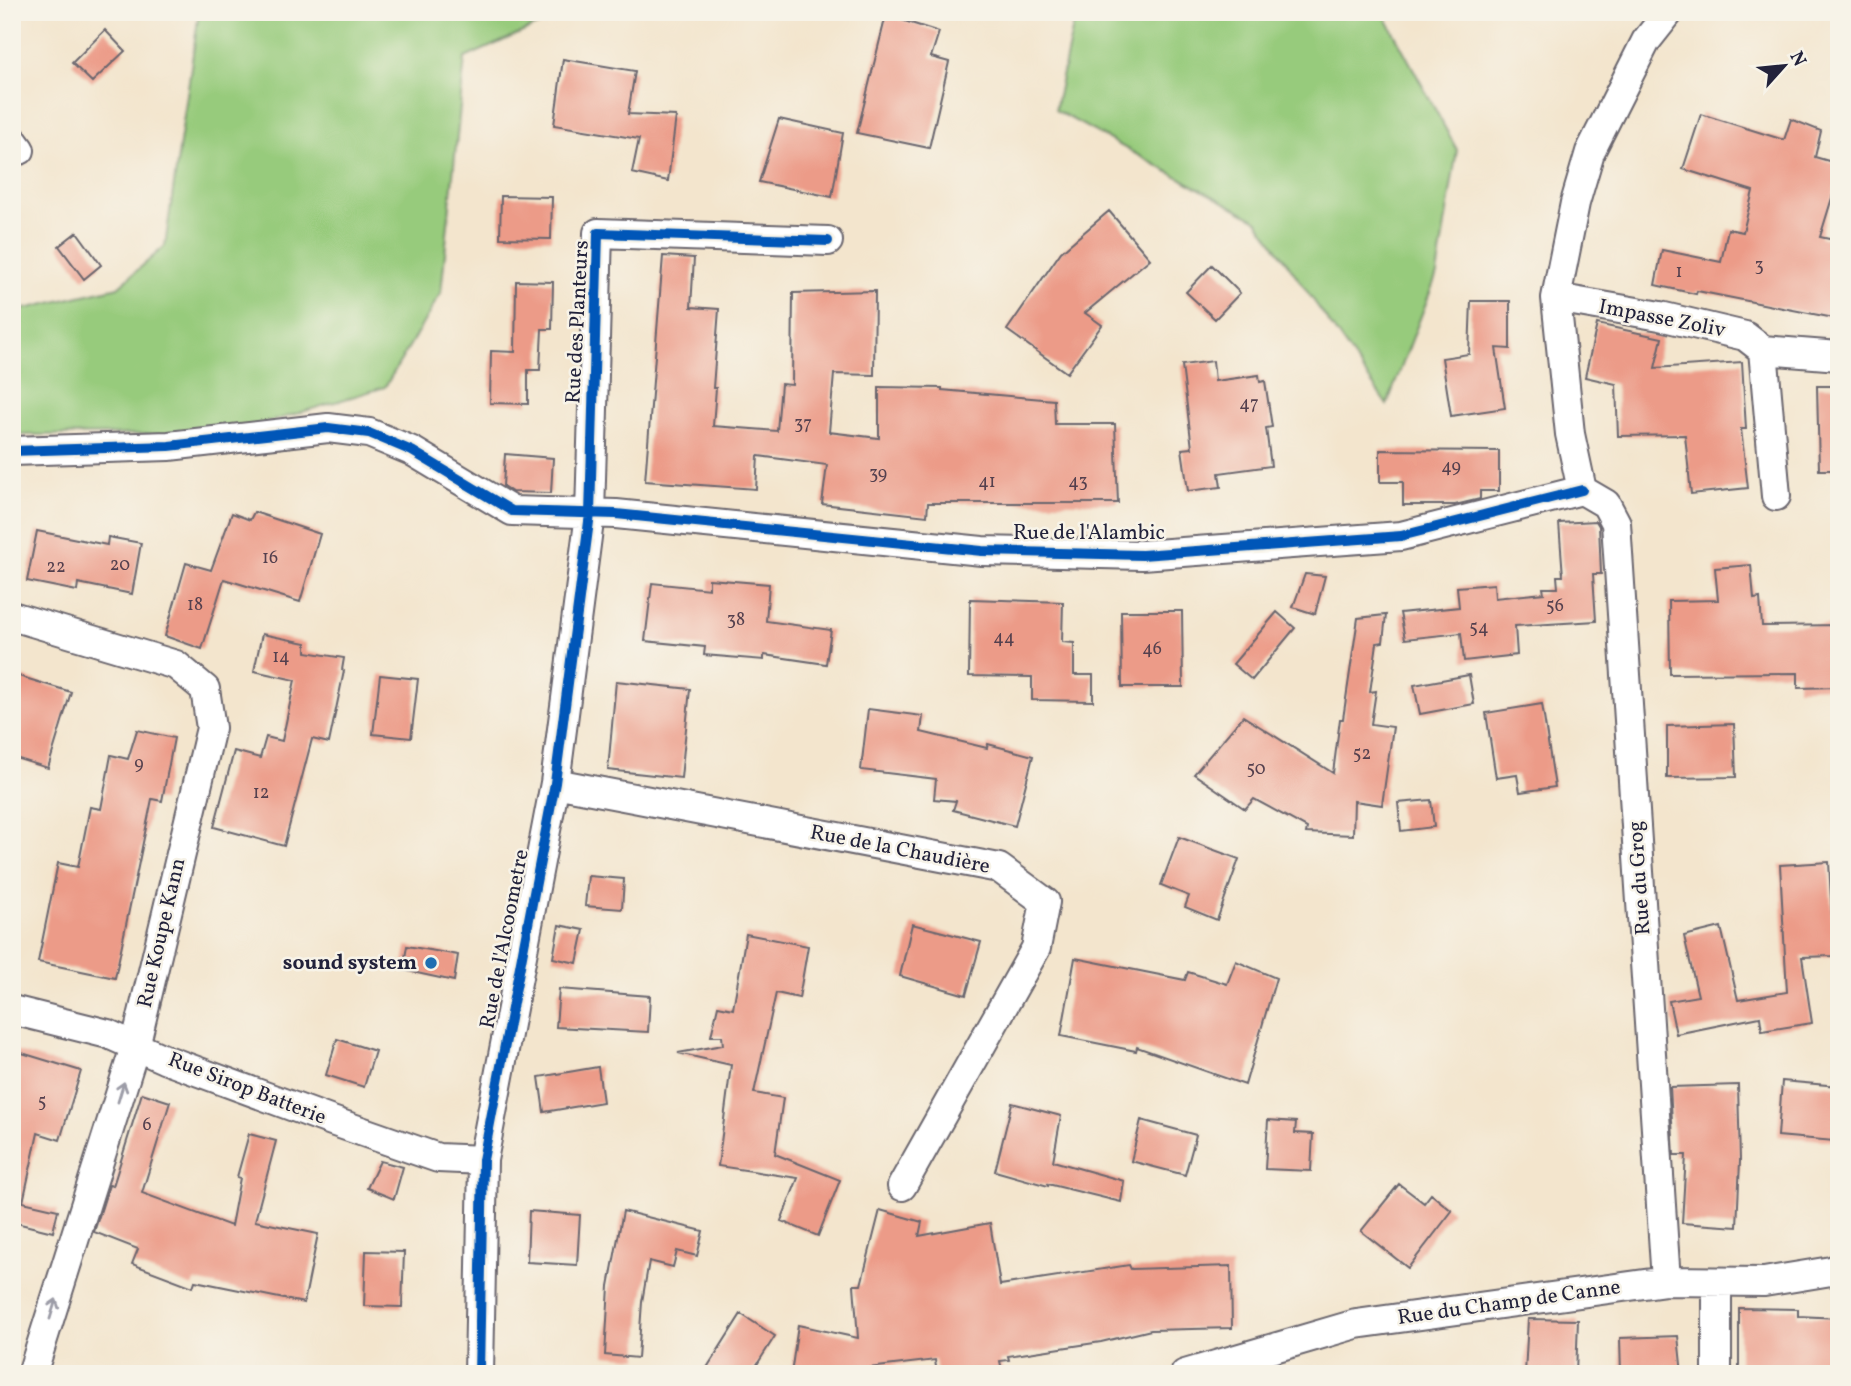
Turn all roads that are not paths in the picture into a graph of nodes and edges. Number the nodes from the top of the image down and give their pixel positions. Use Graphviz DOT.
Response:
graph roads {
  1 [pos="1669,12"];
  2 [pos="828,241"];
  3 [pos="1556,298"];
  4 [pos="1763,350"];
  5 [pos="1839,356"];
  6 [pos="12,451"];
  7 [pos="1582,490"];
  8 [pos="1776,496"];
  9 [pos="590,514"];
  10 [pos="12,615"];
  11 [pos="555,783"];
  12 [pos="12,1010"];
  13 [pos="135,1047"];
  14 [pos="483,1160"];
  15 [pos="902,1186"];
  16 [pos="1839,1268"];
  17 [pos="1666,1282"];
  18 [pos="1717,1282"];
  19 [pos="32,1374"];
  20 [pos="479,1374"];
  21 [pos="1185,1374"];
  22 [pos="1717,1374"];
  1 -- 3 [label="street"];
  2 -- 9 [label="street, Rue des Planteurs"];
  3 -- 4 [label="street, Impasse Zoliv"];
  3 -- 7 [label="street"];
  4 -- 5 [label="street, Impasse Zoliv"];
  4 -- 8 [label="street"];
  6 -- 9 [label="street, Rue de l'Alambic"];
  7 -- 9 [label="street, Rue de l'Alambic"];
  7 -- 17 [label="street, Rue du Grog"];
  9 -- 11 [label="street, Rue de l'Alcoometre"];
  10 -- 13 [label="street, Rue Koupe Kann"];
  11 -- 14 [label="street, Rue de l'Alcoometre"];
  11 -- 15 [label="street, Rue de la Chaudière"];
  12 -- 13 [label="street, Rue Sirop Batterie"];
  13 -- 14 [label="street, Rue Sirop Batterie"];
  19 -- 13 [label="street, Rue Koupe Kann, one-way"];
  14 -- 20 [label="street, Rue de l'Alcoometre"];
  16 -- 18 [label="street, Rue du Champ de Canne"];
  17 -- 18 [label="street, Rue du Champ de Canne"];
  17 -- 21 [label="street, Rue du Champ de Canne"];
  18 -- 22 [label="street"];
}
